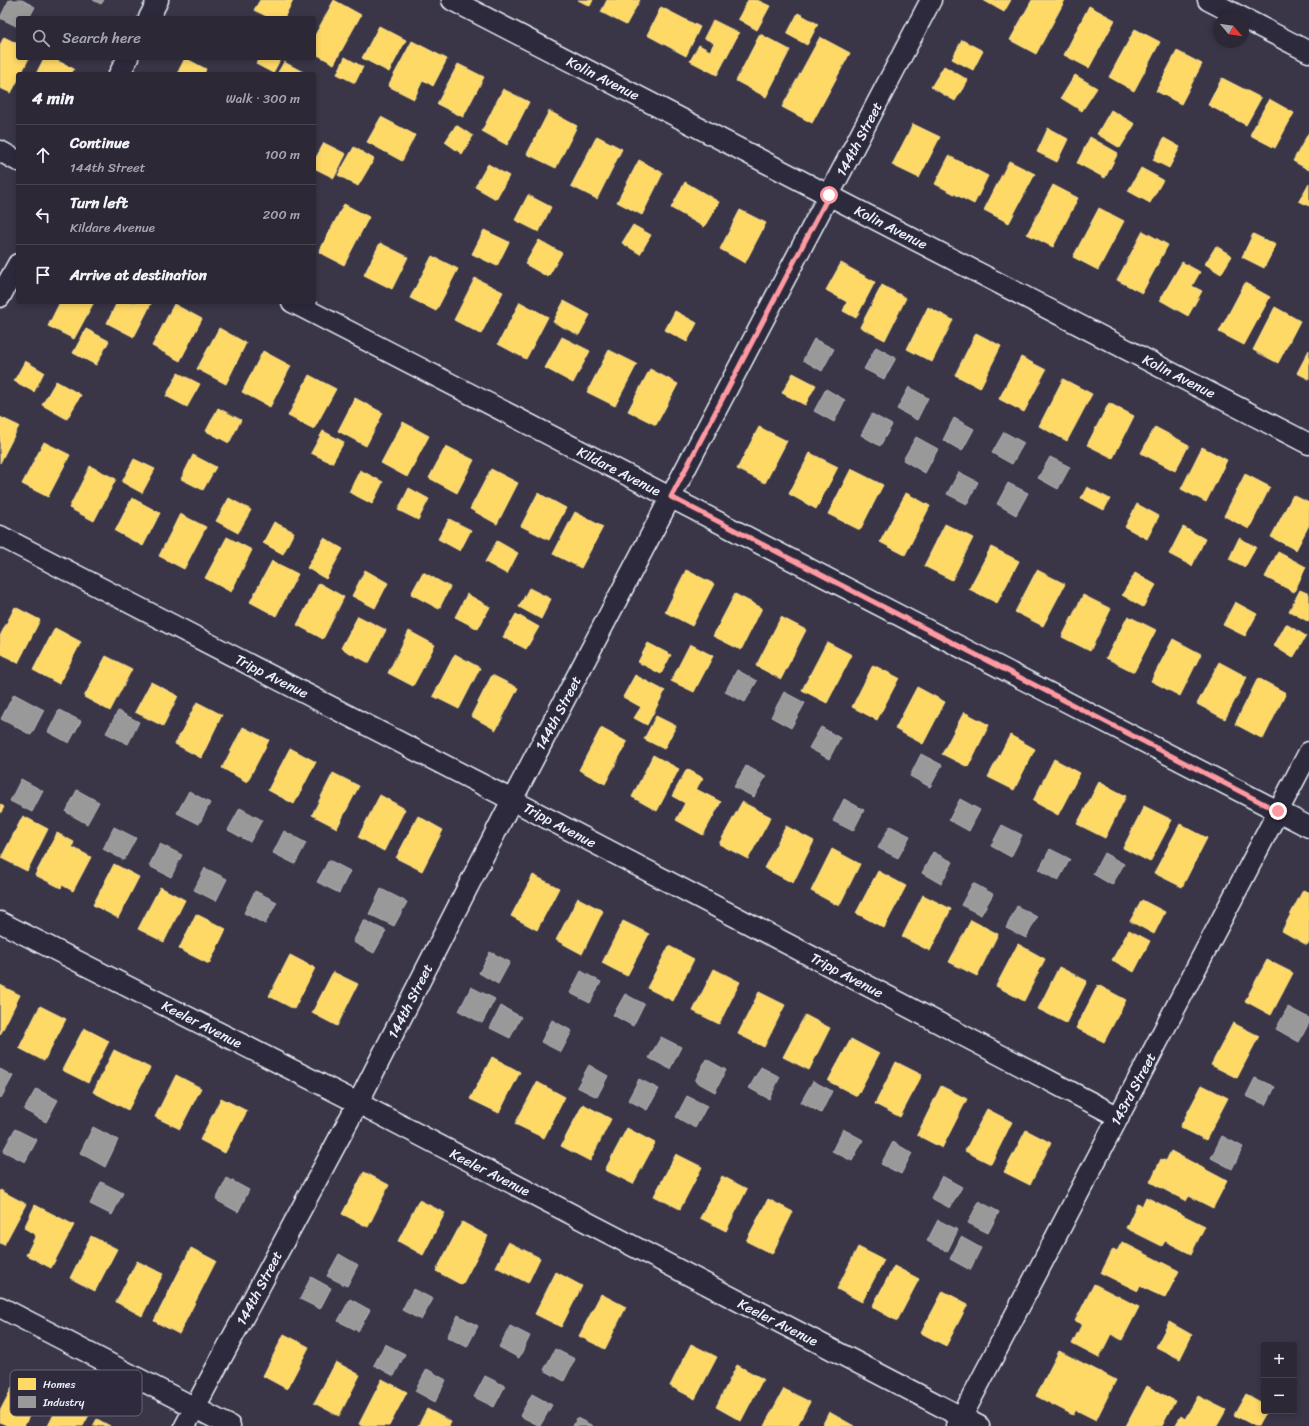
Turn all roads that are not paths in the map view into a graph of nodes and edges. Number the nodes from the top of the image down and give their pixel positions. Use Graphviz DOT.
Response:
graph roads {
  1 [pos="158,0"];
  2 [pos="452,0"];
  3 [pos="931,0"];
  4 [pos="1208,0"];
  5 [pos="150,16"];
  6 [pos="1309,52"];
  7 [pos="127,60"];
  8 [pos="120,72"];
  9 [pos="0,152"];
  10 [pos="16,160"];
  11 [pos="829,195"];
  12 [pos="16,268"];
  13 [pos="0,297"];
  14 [pos="296,304"];
  15 [pos="1309,444"];
  16 [pos="671,497"];
  17 [pos="0,536"];
  18 [pos="1309,752"];
  19 [pos="512,800"];
  20 [pos="1278,811"];
  21 [pos="1309,826"];
  22 [pos="0,922"];
  23 [pos="358,1103"];
  24 [pos="1119,1117"];
  25 [pos="0,1307"];
  26 [pos="122,1370"];
  27 [pos="142,1381"];
  28 [pos="195,1408"];
  29 [pos="959,1421"];
  30 [pos="185,1426"];
  31 [pos="230,1426"];
  32 [pos="979,1426"];
  1 -- 5 [label="street"];
  2 -- 11 [label="street, Kolin Avenue"];
  3 -- 11 [label="street, 144th Street"];
  4 -- 6 [label="street"];
  7 -- 8 [label="street"];
  9 -- 10 [label="street"];
  11 -- 15 [label="street, Kolin Avenue"];
  11 -- 16 [label="street, 144th Street"];
  12 -- 13 [label="street"];
  14 -- 16 [label="street, Kildare Avenue"];
  16 -- 19 [label="street, 144th Street"];
  16 -- 20 [label="street, Kildare Avenue"];
  17 -- 19 [label="street, Tripp Avenue"];
  18 -- 20 [label="street, 143rd Street"];
  19 -- 23 [label="street, 144th Street"];
  19 -- 24 [label="street, Tripp Avenue"];
  20 -- 21 [label="street, Kildare Avenue"];
  20 -- 24 [label="street, 143rd Street"];
  22 -- 23 [label="street, Keeler Avenue"];
  23 -- 28 [label="street, 144th Street"];
  23 -- 29 [label="street, Keeler Avenue"];
  24 -- 29 [label="street, 143rd Street"];
  25 -- 26 [label="street"];
  27 -- 28 [label="street"];
  28 -- 30 [label="street, 144th Street"];
  28 -- 31 [label="street"];
  29 -- 32 [label="street, Keeler Avenue"];
}
